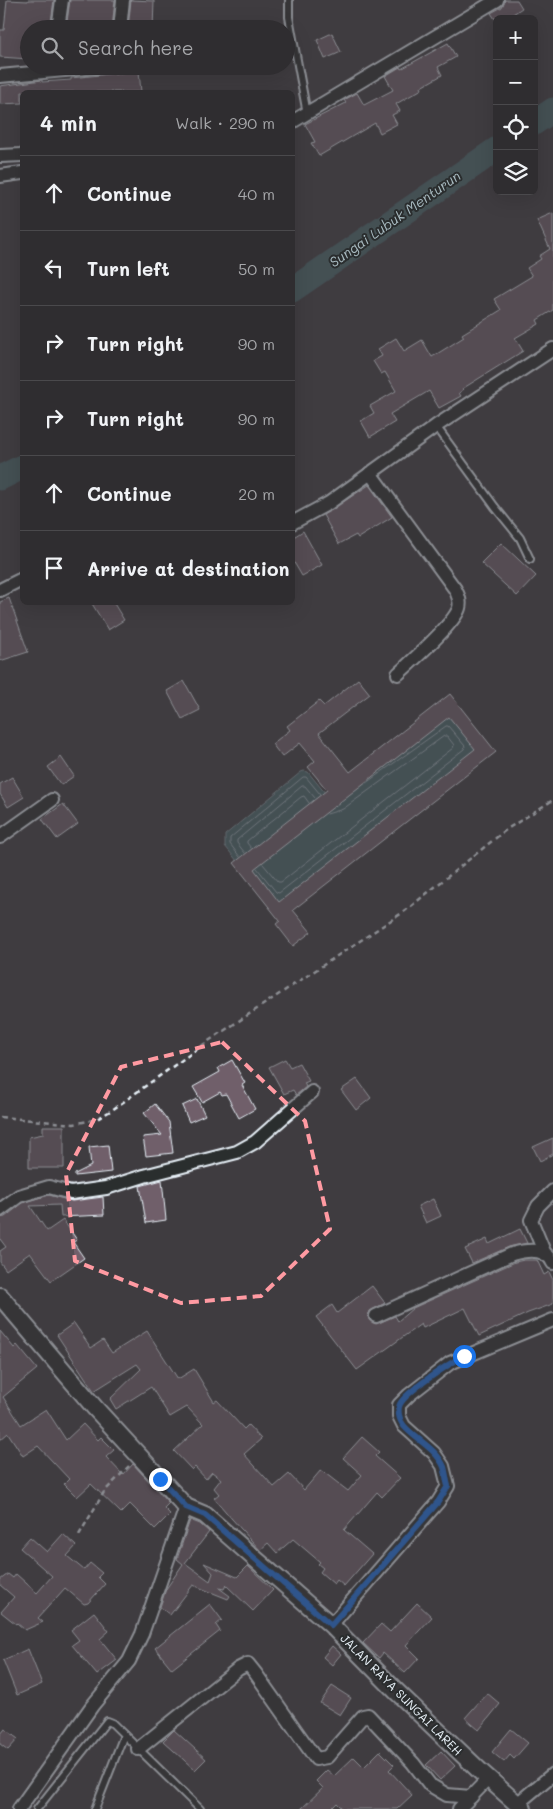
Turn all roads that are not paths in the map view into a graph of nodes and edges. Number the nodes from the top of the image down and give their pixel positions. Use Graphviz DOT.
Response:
graph roads {
  1 [pos="62,0"];
  2 [pos="123,0"];
  3 [pos="289,0"];
  4 [pos="497,0"];
  5 [pos="59,20"];
  6 [pos="121,20"];
  7 [pos="290,20"];
  8 [pos="295,51"];
  9 [pos="20,73"];
  10 [pos="0,76"];
  11 [pos="306,114"];
  12 [pos="295,120"];
  13 [pos="20,155"];
  14 [pos="0,156"];
  15 [pos="20,173"];
  16 [pos="0,176"];
  17 [pos="553,349"];
  18 [pos="436,426"];
  19 [pos="370,474"];
  20 [pos="295,521"];
  21 [pos="530,559"];
  22 [pos="20,580"];
  23 [pos="0,590"];
  24 [pos="398,674"];
  25 [pos="52,800"];
  26 [pos="0,836"];
  27 [pos="312,1092"];
  28 [pos="553,1191"];
  29 [pos="0,1210"];
  30 [pos="549,1259"];
  31 [pos="0,1296"];
  32 [pos="376,1316"];
  33 [pos="553,1320"];
  34 [pos="186,1507"];
  35 [pos="331,1625"];
  36 [pos="124,1735"];
  37 [pos="138,1749"];
  38 [pos="553,1774"];
  39 [pos="488,1779"];
  40 [pos="470,1797"];
  41 [pos="520,1807"];
  42 [pos="19,1809"];
  43 [pos="37,1809"];
  44 [pos="95,1809"];
  45 [pos="200,1809"];
  46 [pos="459,1809"];
  1 -- 5 [label="street"];
  2 -- 6 [label="street"];
  3 -- 7 [label="lane"];
  4 -- 11 [label="street"];
  8 -- 11 [label="lane"];
  9 -- 10 [label="street"];
  11 -- 12 [label="street"];
  13 -- 14 [label="street"];
  15 -- 16 [label="street"];
  17 -- 18 [label="street"];
  18 -- 19 [label="street"];
  18 -- 21 [label="lane"];
  19 -- 20 [label="street"];
  19 -- 24 [label="street"];
  22 -- 23 [label="street"];
  25 -- 26 [label="street"];
  27 -- 29 [label="street"];
  28 -- 30 [label="street"];
  30 -- 32 [label="street"];
  31 -- 34 [label="street"];
  33 -- 35 [label="street"];
  34 -- 35 [label="street, JALAN RAYA SUNGAI LAREH"];
  34 -- 42 [label="street"];
  35 -- 39 [label="street, JALAN RAYA SUNGAI LAREH"];
  36 -- 37 [label="lane"];
  36 -- 43 [label="lane"];
  36 -- 44 [label="lane"];
  37 -- 40 [label="street"];
  37 -- 45 [label="lane"];
  38 -- 41 [label="street"];
  39 -- 40 [label="street"];
  39 -- 41 [label="street, JALAN RAYA SUNGAI LAREH"];
  40 -- 46 [label="street"];
}
